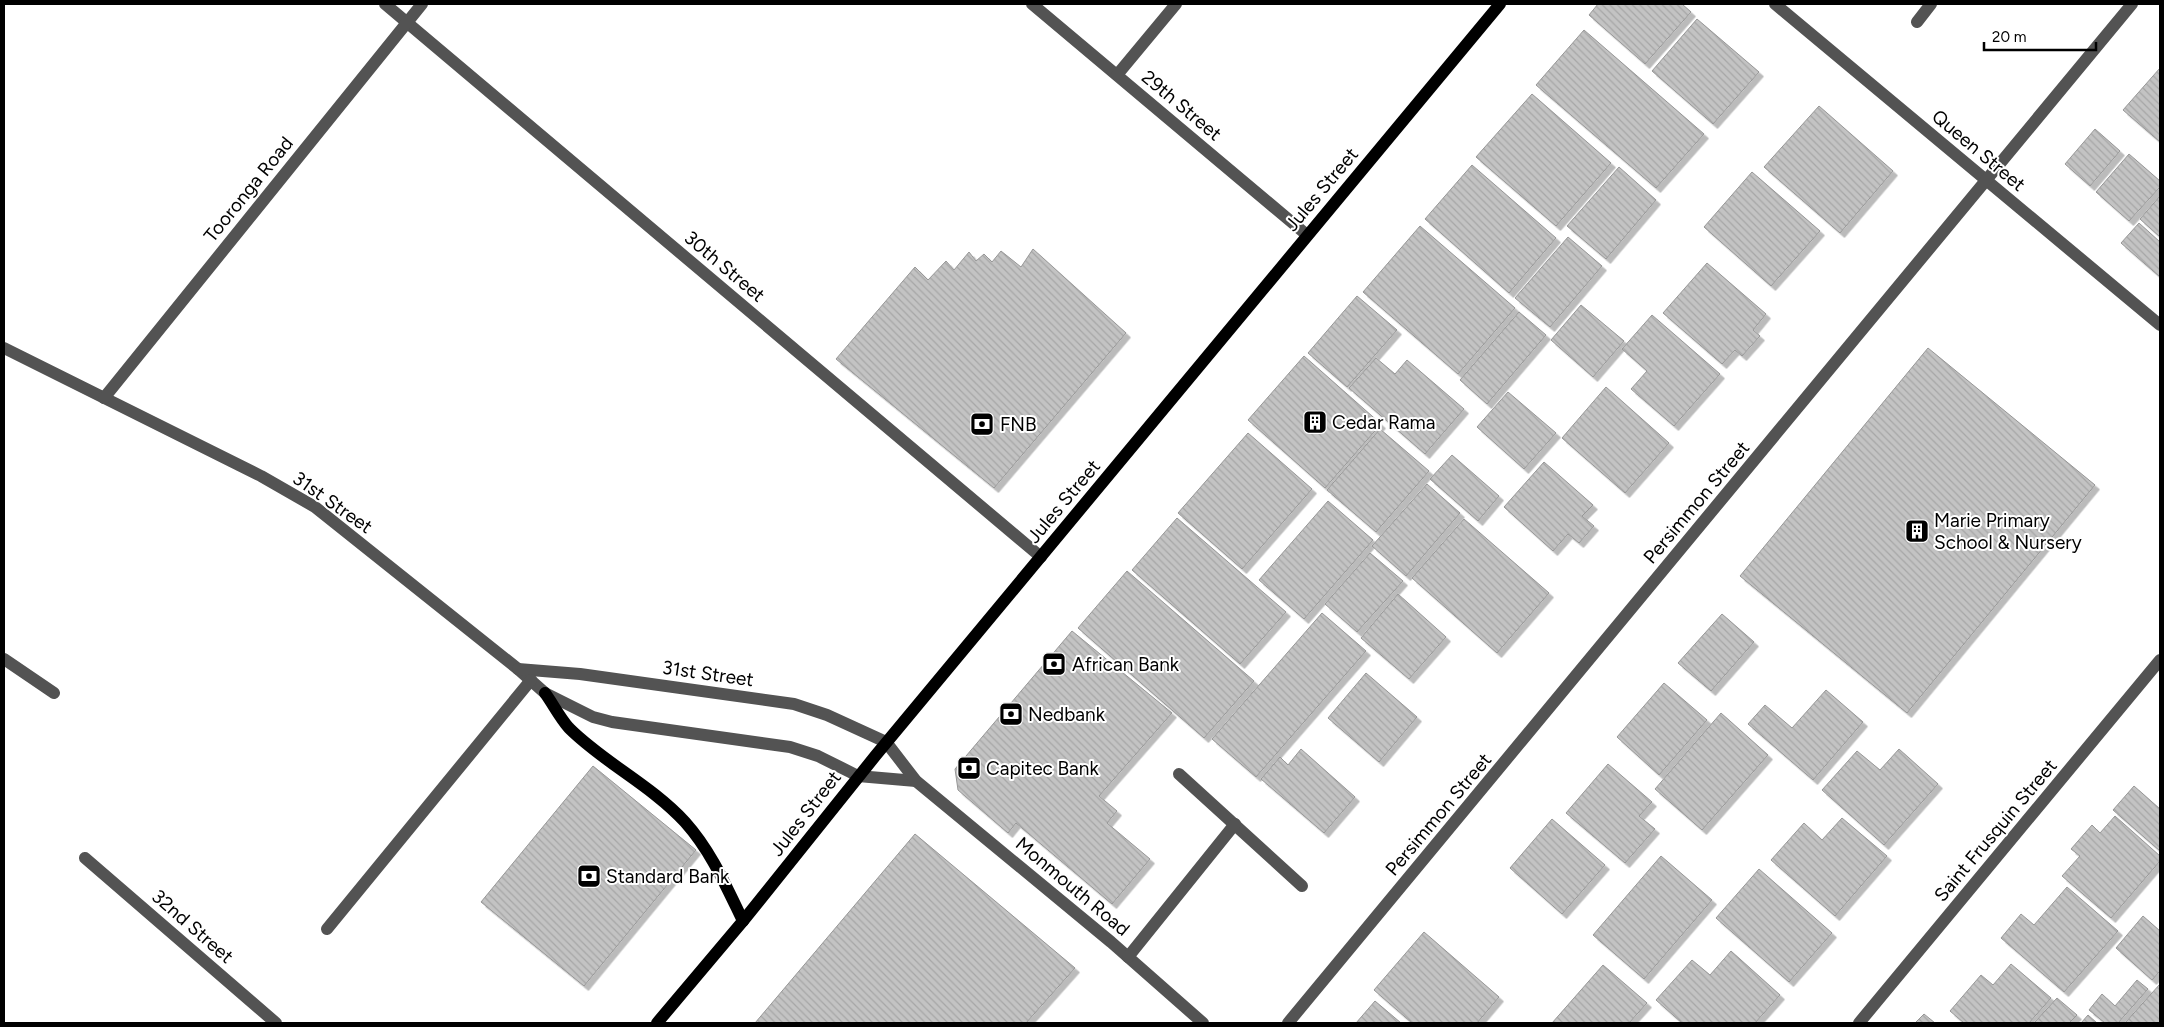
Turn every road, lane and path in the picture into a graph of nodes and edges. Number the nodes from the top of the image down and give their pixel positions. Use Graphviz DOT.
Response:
graph roads {
  1 [pos="385,4"];
  2 [pos="422,4"];
  3 [pos="1032,4"];
  4 [pos="1176,4"];
  5 [pos="1500,4"];
  6 [pos="1775,4"];
  7 [pos="1931,4"];
  8 [pos="2132,4"];
  9 [pos="407,22"];
  10 [pos="1917,22"];
  11 [pos="1117,76"];
  12 [pos="1986,181"];
  13 [pos="1307,235"];
  14 [pos="2160,325"];
  15 [pos="4,348"];
  16 [pos="104,398"];
  17 [pos="1040,557"];
  18 [pos="4,658"];
  19 [pos="2160,660"];
  20 [pos="518,669"];
  21 [pos="531,680"];
  22 [pos="54,693"];
  23 [pos="545,693"];
  24 [pos="886,742"];
  25 [pos="1179,774"];
  26 [pos="858,776"];
  27 [pos="916,781"];
  28 [pos="1235,824"];
  29 [pos="85,858"];
  30 [pos="1302,886"];
  31 [pos="743,921"];
  32 [pos="327,929"];
  33 [pos="1128,957"];
  34 [pos="276,1023"];
  35 [pos="657,1023"];
  36 [pos="1203,1023"];
  37 [pos="1288,1023"];
  38 [pos="1859,1023"];
  1 -- 9 [label="street, 30th Street"];
  2 -- 9 [label="street, Tooronga Road"];
  3 -- 11 [label="street, 29th Street"];
  4 -- 11 [label="street"];
  5 -- 13 [label="main road, Jules Street"];
  6 -- 12 [label="street, Queen Street"];
  7 -- 10 [label="street"];
  8 -- 12 [label="street, Persimmon Street"];
  9 -- 16 [label="street, Tooronga Road"];
  9 -- 17 [label="street, 30th Street"];
  11 -- 13 [label="street, 29th Street"];
  12 -- 14 [label="street, Queen Street"];
  12 -- 37 [label="street, Persimmon Street"];
  13 -- 17 [label="main road, Jules Street"];
  15 -- 16 [label="street, 31st Street"];
  16 -- 20 [label="street, 31st Street"];
  17 -- 24 [label="main road, Jules Street"];
  18 -- 22 [label="street"];
  19 -- 38 [label="street, Saint Frusquin Street"];
  20 -- 21 [label="street, 31st Street"];
  20 -- 24 [label="street, 31st Street"];
  21 -- 23 [label="street, 31st Street"];
  21 -- 32 [label="street"];
  23 -- 26 [label="street, 31st Street"];
  23 -- 31 [label="main road"];
  24 -- 26 [label="main road, Jules Street"];
  24 -- 27 [label="street, Monmouth Road"];
  25 -- 28 [label="street"];
  26 -- 27 [label="street"];
  26 -- 31 [label="main road, Jules Street"];
  27 -- 33 [label="street, Monmouth Road"];
  28 -- 30 [label="street"];
  28 -- 33 [label="street"];
  29 -- 34 [label="street, 32nd Street"];
  31 -- 35 [label="main road, Jules Street"];
  33 -- 36 [label="street, Monmouth Road"];
}
